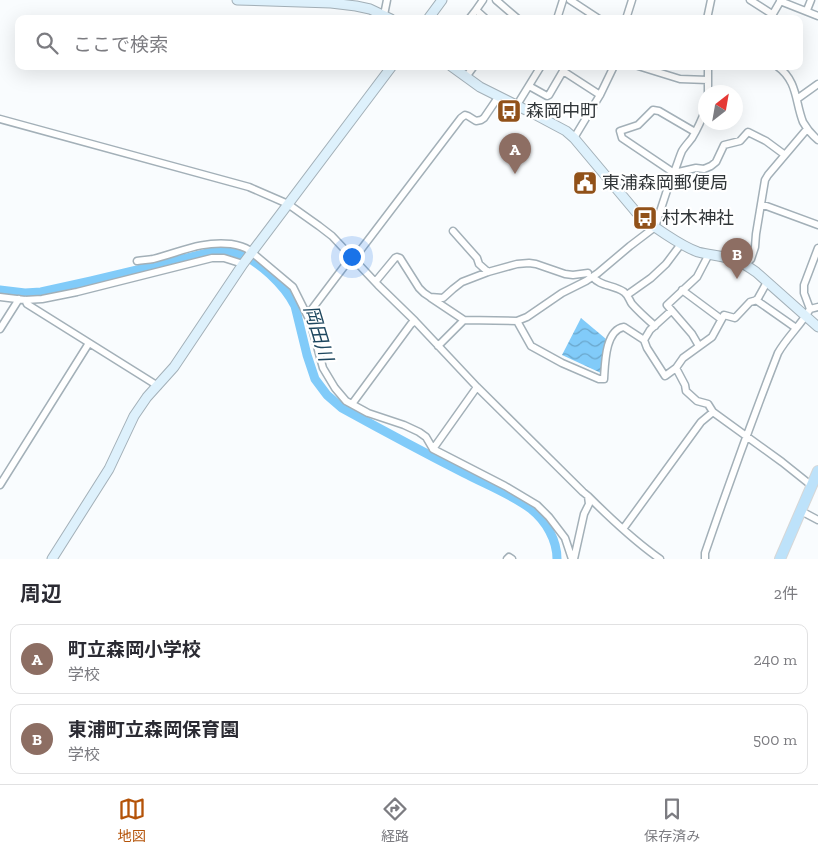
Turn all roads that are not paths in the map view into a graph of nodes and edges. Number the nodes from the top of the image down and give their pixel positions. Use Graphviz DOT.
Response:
graph roads {
  1 [pos="237,0"];
  2 [pos="387,0"];
  3 [pos="484,0"];
  4 [pos="496,0"];
  5 [pos="562,0"];
  6 [pos="570,0"];
  7 [pos="632,0"];
  8 [pos="711,0"];
  9 [pos="750,0"];
  10 [pos="781,0"];
  11 [pos="810,0"];
  12 [pos="276,1"];
  13 [pos="438,1"];
  14 [pos="476,10"];
  15 [pos="807,10"];
  16 [pos="383,15"];
  17 [pos="387,15"];
  18 [pos="430,15"];
  19 [pos="472,15"];
  20 [pos="482,15"];
  21 [pos="513,15"];
  22 [pos="558,15"];
  23 [pos="592,15"];
  24 [pos="627,15"];
  25 [pos="708,15"];
  26 [pos="770,15"];
  27 [pos="772,15"];
  28 [pos="818,16"];
  29 [pos="389,70"];
  30 [pos="456,70"];
  31 [pos="471,70"];
  32 [pos="539,70"];
  33 [pos="612,70"];
  34 [pos="651,70"];
  35 [pos="708,70"];
  36 [pos="783,70"];
  37 [pos="466,77"];
  38 [pos="708,80"];
  39 [pos="818,84"];
  40 [pos="708,85"];
  41 [pos="529,86"];
  42 [pos="600,95"];
  43 [pos="499,96"];
  44 [pos="797,99"];
  45 [pos="517,105"];
  46 [pos="0,119"];
  47 [pos="698,126"];
  48 [pos="807,129"];
  49 [pos="695,132"];
  50 [pos="574,138"];
  51 [pos="818,140"];
  52 [pos="785,155"];
  53 [pos="674,173"];
  54 [pos="288,204"];
  55 [pos="761,204"];
  56 [pos="818,225"];
  57 [pos="655,226"];
  58 [pos="453,231"];
  59 [pos="681,244"];
  60 [pos="818,248"];
  61 [pos="252,252"];
  62 [pos="709,254"];
  63 [pos="352,258"];
  64 [pos="137,261"];
  65 [pos="243,264"];
  66 [pos="745,265"];
  67 [pos="488,272"];
  68 [pos="590,275"];
  69 [pos="376,281"];
  70 [pos="767,282"];
  71 [pos="682,290"];
  72 [pos="627,295"];
  73 [pos="0,296"];
  74 [pos="430,297"];
  75 [pos="22,300"];
  76 [pos="756,300"];
  77 [pos="818,306"];
  78 [pos="671,310"];
  79 [pos="808,313"];
  80 [pos="307,314"];
  81 [pos="464,320"];
  82 [pos="722,320"];
  83 [pos="415,321"];
  84 [pos="517,321"];
  85 [pos="655,326"];
  86 [pos="818,327"];
  87 [pos="796,328"];
  88 [pos="0,329"];
  89 [pos="644,340"];
  90 [pos="89,343"];
  91 [pos="438,346"];
  92 [pos="699,346"];
  93 [pos="676,368"];
  94 [pos="158,386"];
  95 [pos="477,387"];
  96 [pos="352,404"];
  97 [pos="713,412"];
  98 [pos="746,435"];
  99 [pos="433,449"];
  100 [pos="818,471"];
  101 [pos="0,485"];
  102 [pos="812,486"];
  103 [pos="588,496"];
  104 [pos="801,511"];
  105 [pos="818,520"];
  106 [pos="623,529"];
  107 [pos="657,558"];
  108 [pos="52,559"];
  109 [pos="507,559"];
  110 [pos="512,559"];
  111 [pos="573,559"];
  112 [pos="705,559"];
  113 [pos="780,559"];
  1 -- 12 [label="street"];
  2 -- 17 [label="street"];
  3 -- 14 [label="street"];
  4 -- 21 [label="street"];
  5 -- 22 [label="street"];
  6 -- 23 [label="street"];
  7 -- 24 [label="street"];
  8 -- 25 [label="street"];
  9 -- 26 [label="street"];
  10 -- 15 [label="street"];
  10 -- 27 [label="street"];
  11 -- 15 [label="street"];
  12 -- 16 [label="street"];
  13 -- 18 [label="street"];
  14 -- 19 [label="street"];
  14 -- 20 [label="street"];
  15 -- 28 [label="street"];
  29 -- 54 [label="street"];
  30 -- 37 [label="street"];
  31 -- 37 [label="street"];
  32 -- 41 [label="street"];
  33 -- 42 [label="street"];
  34 -- 38 [label="street"];
  35 -- 38 [label="street"];
  36 -- 44 [label="street"];
  37 -- 43 [label="street"];
  38 -- 40 [label="street"];
  39 -- 44 [label="street"];
  41 -- 42 [label="street"];
  41 -- 45 [label="street"];
  42 -- 50 [label="street"];
  43 -- 45 [label="street"];
  43 -- 63 [label="street"];
  44 -- 48 [label="street"];
  45 -- 50 [label="street"];
  46 -- 54 [label="street"];
  47 -- 49 [label="street"];
  48 -- 51 [label="street"];
  48 -- 52 [label="street"];
  49 -- 53 [label="street"];
  49 -- 53 [label="street"];
  50 -- 57 [label="street"];
  52 -- 53 [label="street"];
  52 -- 55 [label="street"];
  53 -- 57 [label="street"];
  54 -- 61 [label="street"];
  54 -- 63 [label="street"];
  55 -- 56 [label="street"];
  55 -- 66 [label="street"];
  57 -- 59 [label="street"];
  57 -- 68 [label="street"];
  58 -- 67 [label="street"];
  59 -- 62 [label="street"];
  59 -- 72 [label="street"];
  60 -- 79 [label="street"];
  61 -- 64 [label="street"];
  61 -- 65 [label="street"];
  61 -- 80 [label="street"];
  62 -- 66 [label="street"];
  62 -- 71 [label="street"];
  63 -- 69 [label="street"];
  63 -- 80 [label="street"];
  65 -- 75 [label="street"];
  65 -- 94 [label="street"];
  66 -- 70 [label="street"];
  67 -- 68 [label="street"];
  67 -- 74 [label="street"];
  68 -- 72 [label="street"];
  68 -- 84 [label="street"];
  69 -- 74 [label="street"];
  69 -- 83 [label="street"];
  70 -- 76 [label="street"];
  70 -- 79 [label="street"];
  71 -- 78 [label="street"];
  71 -- 82 [label="street"];
  72 -- 85 [label="street"];
  73 -- 75 [label="street"];
  74 -- 81 [label="street"];
  75 -- 88 [label="street"];
  75 -- 90 [label="street"];
  76 -- 82 [label="street"];
  76 -- 87 [label="street"];
  77 -- 79 [label="street"];
  78 -- 85 [label="street"];
  78 -- 92 [label="street"];
  79 -- 86 [label="street"];
  79 -- 87 [label="street"];
  80 -- 96 [label="street"];
  81 -- 84 [label="street"];
  81 -- 91 [label="street"];
  82 -- 92 [label="street"];
  83 -- 91 [label="street"];
  83 -- 96 [label="street"];
  84 -- 89 [label="street"];
  85 -- 89 [label="street"];
  87 -- 98 [label="street"];
  89 -- 93 [label="street"];
  90 -- 94 [label="street"];
  90 -- 101 [label="street"];
  91 -- 95 [label="street"];
  92 -- 93 [label="street"];
  93 -- 97 [label="street"];
  94 -- 108 [label="street"];
  95 -- 99 [label="street"];
  95 -- 103 [label="street"];
  96 -- 99 [label="street"];
  97 -- 98 [label="street"];
  97 -- 106 [label="street"];
  98 -- 102 [label="street"];
  98 -- 112 [label="street"];
  99 -- 111 [label="street"];
  100 -- 102 [label="main road"];
  102 -- 104 [label="main road"];
  103 -- 106 [label="street"];
  103 -- 111 [label="street"];
  104 -- 105 [label="street"];
  104 -- 113 [label="main road"];
  106 -- 107 [label="street"];
  109 -- 110 [label="street"];
}
